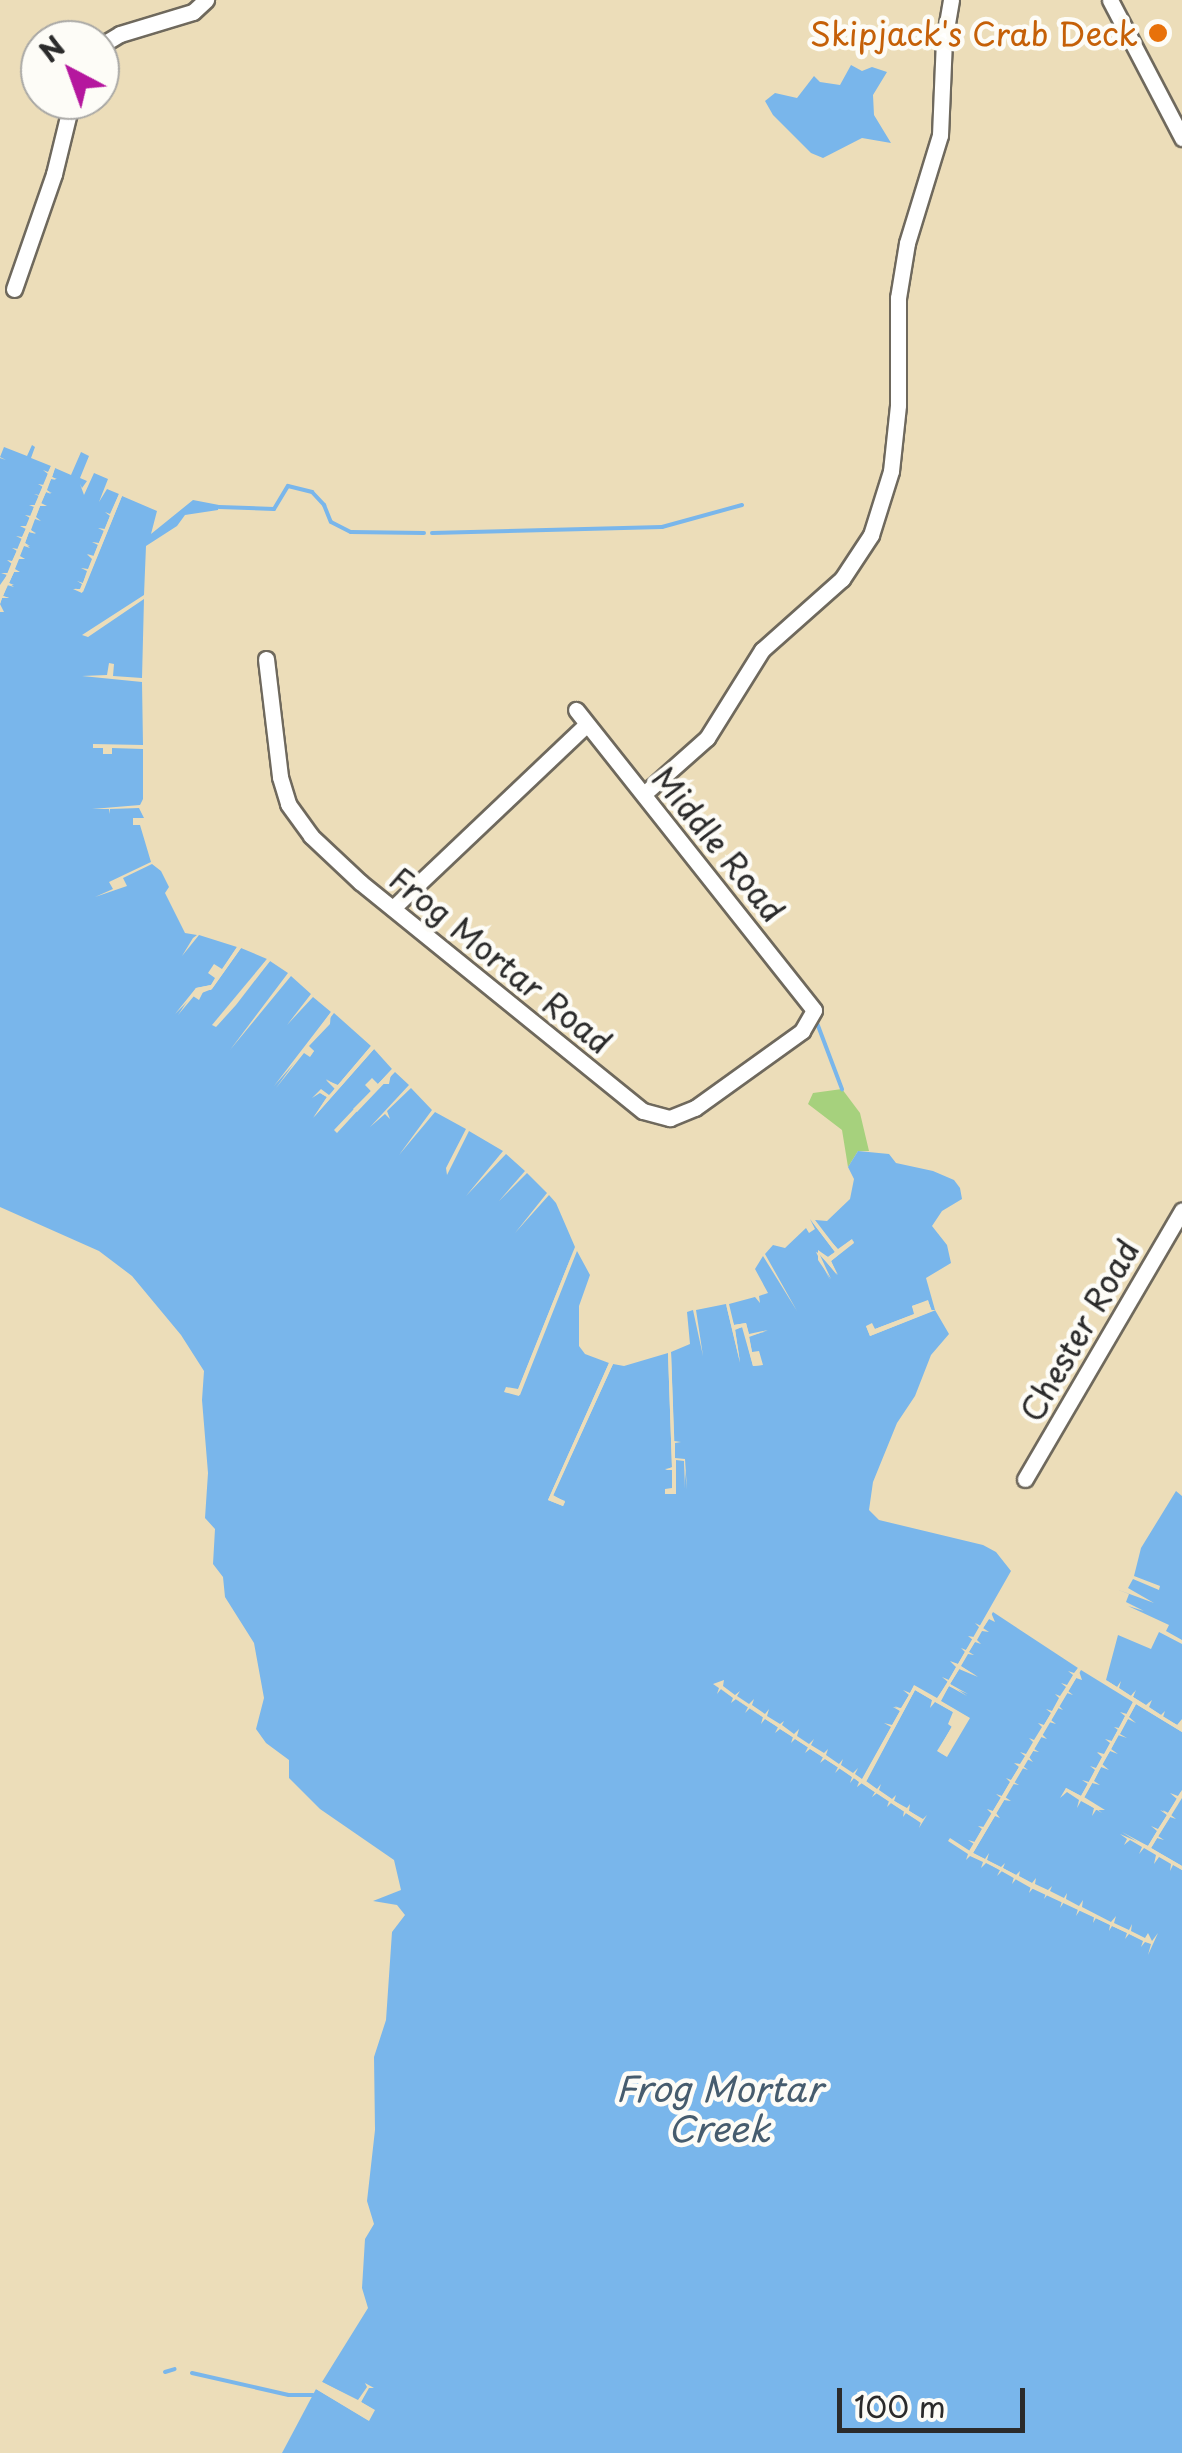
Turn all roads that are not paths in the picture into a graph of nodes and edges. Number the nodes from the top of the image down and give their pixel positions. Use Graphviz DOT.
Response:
graph roads {
  1 [pos="206,0"];
  2 [pos="951,0"];
  3 [pos="1110,0"];
  4 [pos="120,34"];
  5 [pos="67,120"];
  6 [pos="1182,138"];
  7 [pos="14,288"];
  8 [pos="266,659"];
  9 [pos="576,710"];
  10 [pos="586,725"];
  11 [pos="645,794"];
  12 [pos="393,908"];
  13 [pos="814,1014"];
  14 [pos="1182,1210"];
  15 [pos="1025,1479"];
  1 -- 4 [label="street"];
  2 -- 11 [label="street"];
  3 -- 6 [label="street"];
  5 -- 7 [label="street"];
  8 -- 12 [label="street, Frog Mortar Road"];
  9 -- 10 [label="street, Middle Road"];
  10 -- 11 [label="street, Middle Road"];
  10 -- 12 [label="street"];
  11 -- 13 [label="street, Middle Road"];
  12 -- 13 [label="street, Frog Mortar Road"];
  14 -- 15 [label="street, Chester Road"];
}
